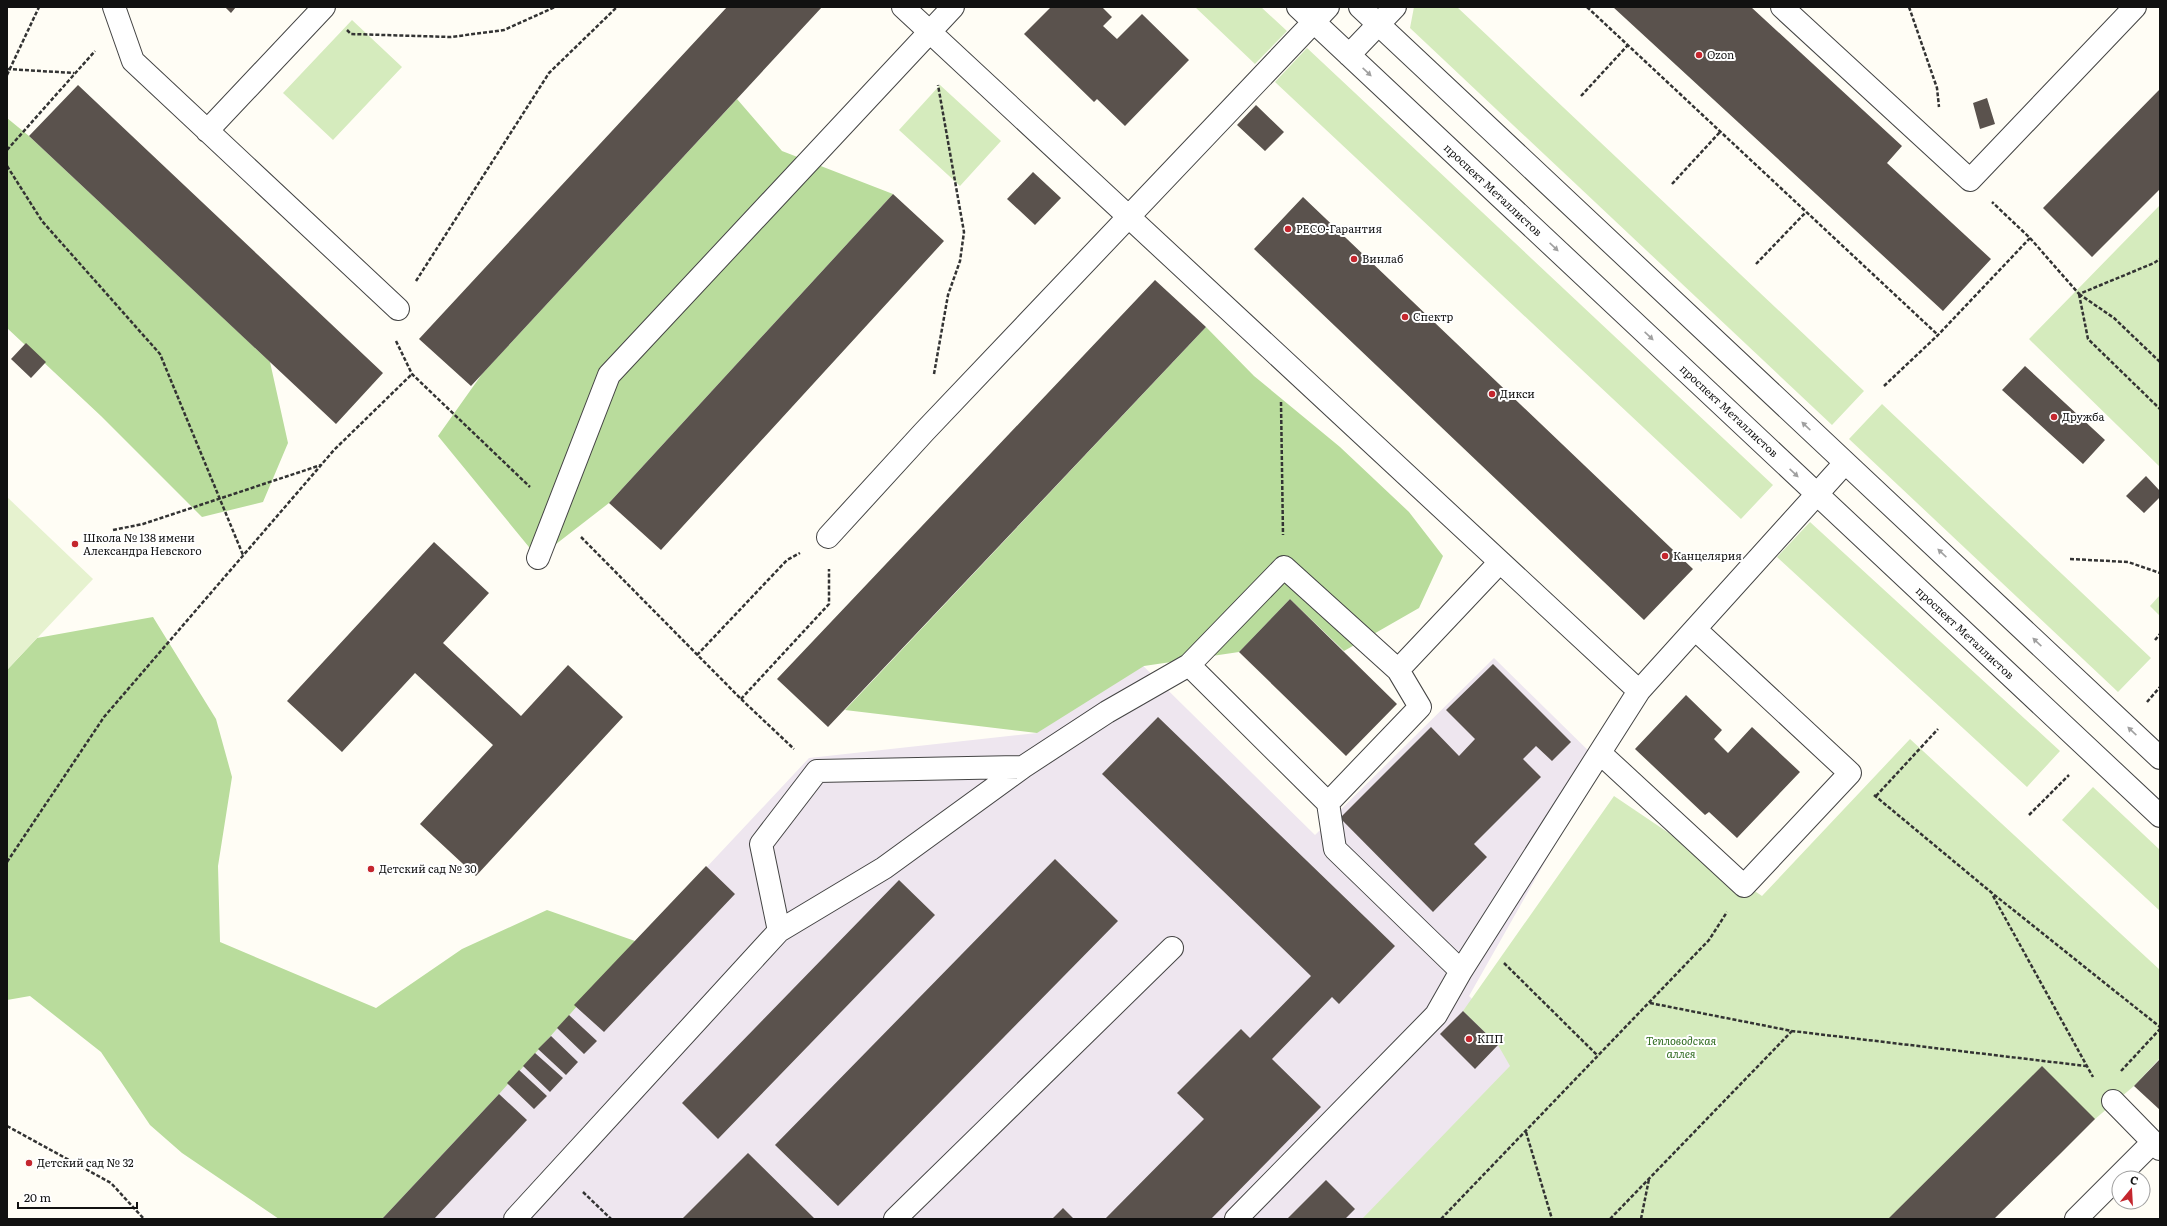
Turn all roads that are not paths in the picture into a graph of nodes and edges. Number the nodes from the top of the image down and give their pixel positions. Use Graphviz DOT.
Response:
graph roads {
  1 [pos="324,7"];
  2 [pos="903,7"];
  3 [pos="953,7"];
  4 [pos="1298,7"];
  5 [pos="1360,7"];
  6 [pos="1395,7"];
  7 [pos="1782,7"];
  8 [pos="2135,7"];
  9 [pos="1321,14"];
  10 [pos="116,16"];
  11 [pos="1378,24"];
  12 [pos="930,32"];
  13 [pos="1349,55"];
  14 [pos="207,131"];
  15 [pos="1128,216"];
  16 [pos="398,309"];
  17 [pos="1846,463"];
  18 [pos="1817,494"];
  19 [pos="828,537"];
  20 [pos="538,558"];
  21 [pos="1500,562"];
  22 [pos="1695,629"];
  23 [pos="1189,665"];
  24 [pos="1398,670"];
  25 [pos="1639,691"];
  26 [pos="1600,754"];
  27 [pos="2160,758"];
  28 [pos="1023,767"];
  29 [pos="1328,803"];
  30 [pos="2160,816"];
  31 [pos="779,931"];
  32 [pos="1172,948"];
  33 [pos="1461,971"];
  34 [pos="2107,1096"];
  35 [pos="2157,1146"];
  36 [pos="515,1219"];
  37 [pos="895,1219"];
  38 [pos="1236,1219"];
  39 [pos="2076,1219"];
  1 -- 14 [label="street"];
  2 -- 12 [label="street"];
  3 -- 12 [label="street"];
  4 -- 9 [label="street, проспект Металлистов"];
  5 -- 11 [label="street"];
  6 -- 11 [label="street"];
  7 -- 8 [label="street"];
  9 -- 13 [label="street, проспект Металлистов"];
  9 -- 15 [label="street"];
  10 -- 14 [label="street"];
  11 -- 13 [label="street"];
  17 -- 11 [label="street, one-way"];
  12 -- 15 [label="street"];
  12 -- 20 [label="street"];
  13 -- 18 [label="street, проспект Металлистов, one-way"];
  14 -- 16 [label="street"];
  15 -- 19 [label="street"];
  15 -- 21 [label="street"];
  17 -- 18 [label="street"];
  27 -- 17 [label="street, one-way"];
  18 -- 22 [label="street"];
  18 -- 30 [label="street, проспект Металлистов"];
  21 -- 24 [label="street"];
  21 -- 25 [label="street"];
  22 -- 25 [label="street"];
  22 -- 26 [label="street"];
  23 -- 24 [label="street"];
  23 -- 28 [label="street"];
  23 -- 29 [label="street"];
  24 -- 29 [label="street"];
  25 -- 26 [label="street"];
  26 -- 33 [label="street"];
  28 -- 31 [label="street"];
  28 -- 31 [label="street"];
  29 -- 33 [label="street"];
  31 -- 36 [label="street"];
  32 -- 37 [label="street"];
  33 -- 38 [label="street"];
  34 -- 35 [label="street"];
  35 -- 39 [label="street"];
}
